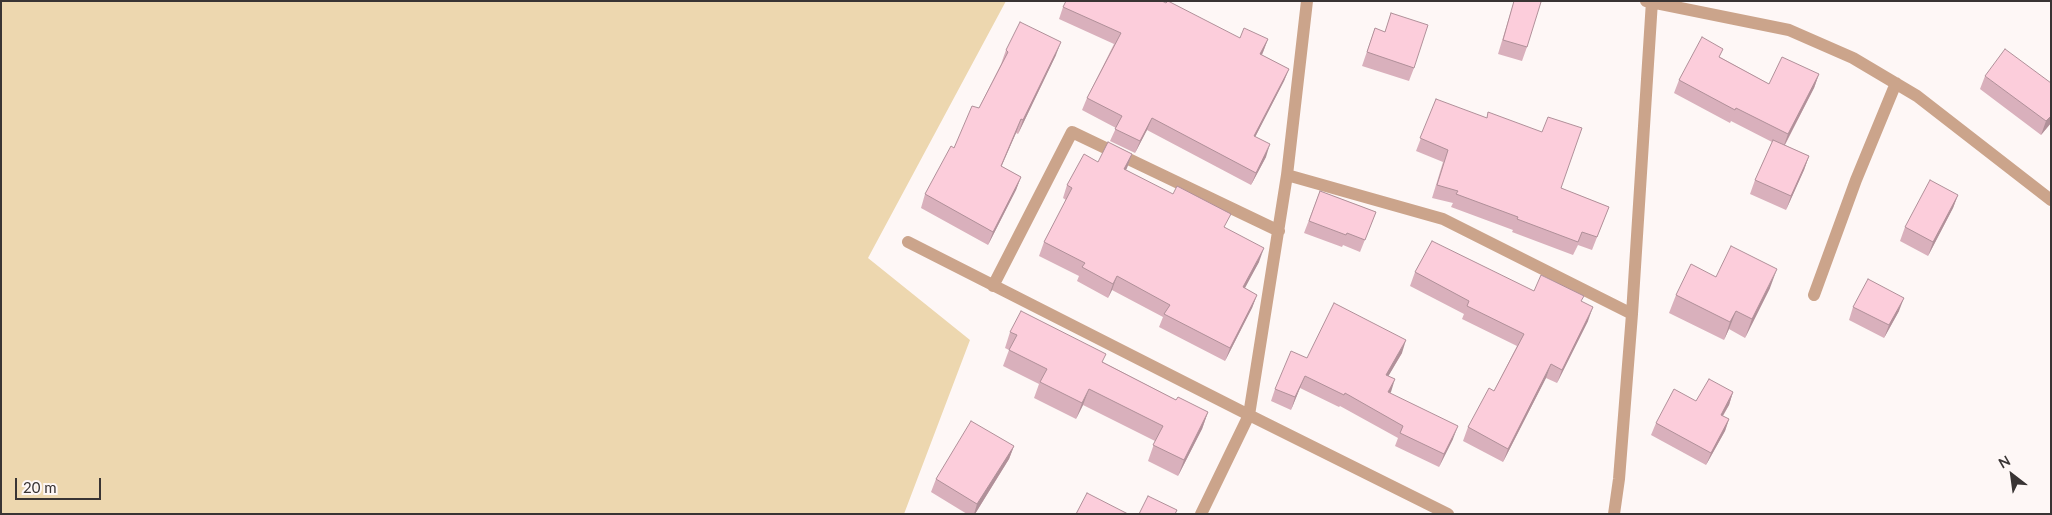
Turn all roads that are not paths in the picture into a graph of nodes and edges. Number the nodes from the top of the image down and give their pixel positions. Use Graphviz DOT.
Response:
graph roads {
  1 [pos="1307,1"];
  2 [pos="1650,2"];
  3 [pos="1896,83"];
  4 [pos="1287,175"];
  5 [pos="2051,200"];
  6 [pos="1278,231"];
  7 [pos="908,242"];
  8 [pos="993,286"];
  9 [pos="1814,295"];
  10 [pos="1632,314"];
  11 [pos="1249,415"];
  12 [pos="1201,514"];
  13 [pos="1448,514"];
  14 [pos="1614,514"];
  1 -- 4 [label="street"];
  2 -- 3 [label="street"];
  2 -- 10 [label="street"];
  3 -- 5 [label="street"];
  3 -- 9 [label="street"];
  4 -- 6 [label="street"];
  4 -- 10 [label="street"];
  6 -- 8 [label="street"];
  6 -- 11 [label="street"];
  7 -- 8 [label="street"];
  8 -- 11 [label="street"];
  10 -- 14 [label="street"];
  11 -- 12 [label="street"];
  11 -- 13 [label="street"];
}
